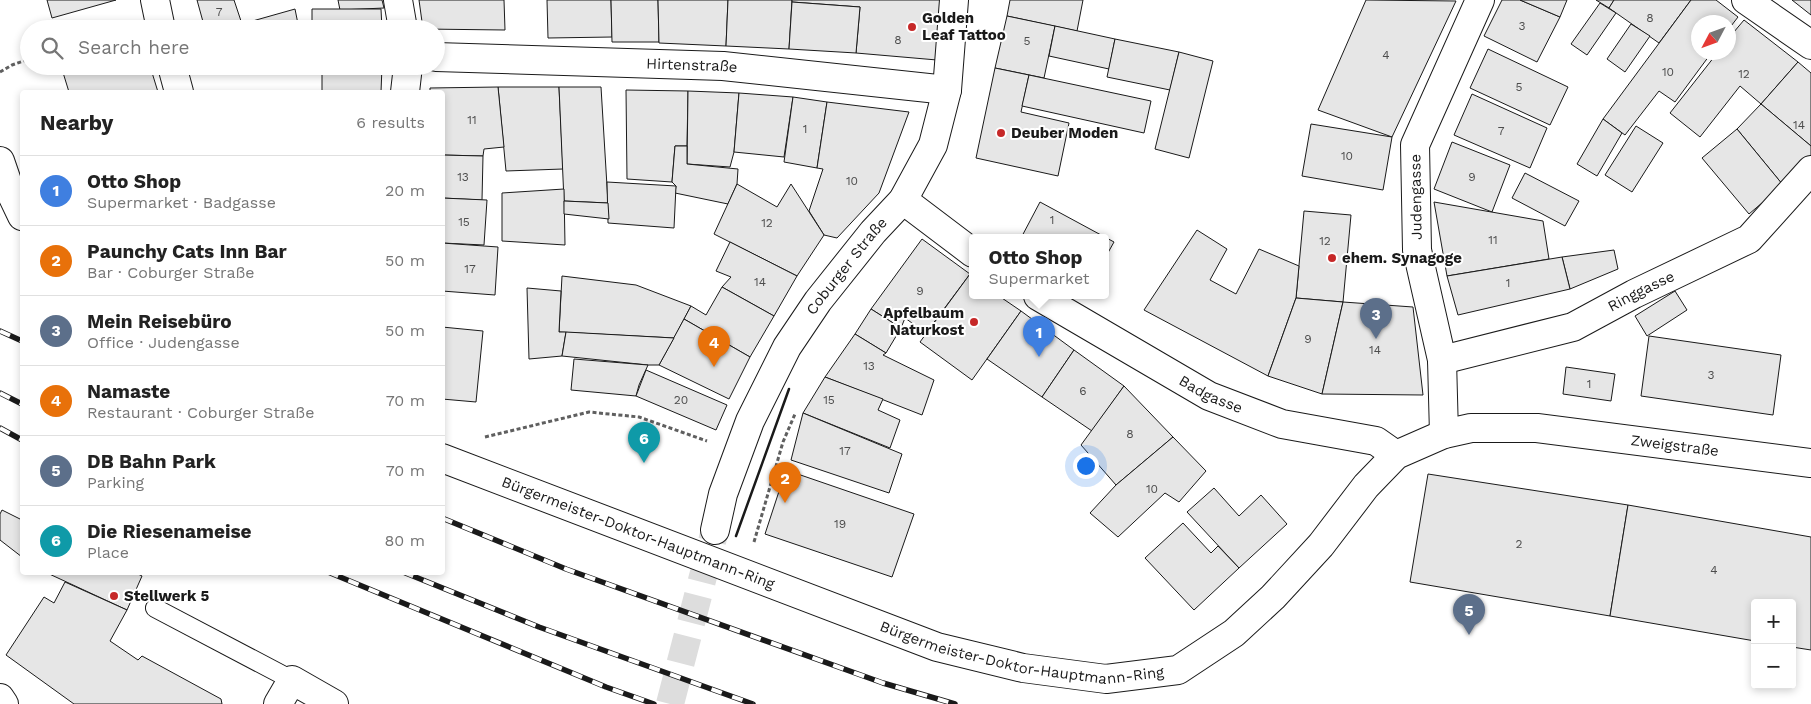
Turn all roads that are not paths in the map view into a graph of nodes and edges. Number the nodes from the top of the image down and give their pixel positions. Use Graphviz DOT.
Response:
graph roads {
  1 [pos="155,0"];
  2 [pos="398,0"];
  3 [pos="954,0"];
  4 [pos="1480,0"];
  5 [pos="1746,0"];
  6 [pos="159,20"];
  7 [pos="401,20"];
  8 [pos="1811,45"];
  9 [pos="445,57"];
  10 [pos="174,75"];
  11 [pos="407,75"];
  12 [pos="178,90"];
  13 [pos="405,90"];
  14 [pos="947,90"];
  15 [pos="0,161"];
  16 [pos="1811,170"];
  17 [pos="903,200"];
  18 [pos="20,212"];
  19 [pos="0,217"];
  20 [pos="20,233"];
  21 [pos="969,250"];
  22 [pos="1043,299"];
  23 [pos="1442,360"];
  24 [pos="1538,428"];
  25 [pos="1444,434"];
  26 [pos="1396,455"];
  27 [pos="445,459"];
  28 [pos="1811,463"];
  29 [pos="715,530"];
  30 [pos="155,608"];
  31 [pos="292,680"];
  32 [pos="0,698"];
  33 [pos="4,704"];
  34 [pos="278,704"];
  35 [pos="334,704"];
  1 -- 6 [label="street"];
  2 -- 7 [label="street"];
  3 -- 14 [label="street, Coburger Straße"];
  4 -- 23 [label="street, Judengasse"];
  5 -- 8 [label="street"];
  9 -- 14 [label="street, Hirtenstraße"];
  10 -- 12 [label="street"];
  11 -- 13 [label="street"];
  14 -- 17 [label="street, Coburger Straße"];
  15 -- 18 [label="street"];
  16 -- 23 [label="street, Ringgasse"];
  17 -- 21 [label="street"];
  17 -- 29 [label="street, Coburger Straße"];
  19 -- 20 [label="street"];
  22 -- 26 [label="street, Badgasse"];
  23 -- 25 [label="street, Judengasse"];
  24 -- 25 [label="street, Bürgermeister-Doktor-Hauptmann-Ring"];
  24 -- 28 [label="street, Zweigstraße"];
  25 -- 26 [label="street, Bürgermeister-Doktor-Hauptmann-Ring"];
  26 -- 27 [label="street, Bürgermeister-Doktor-Hauptmann-Ring"];
  30 -- 31 [label="lane"];
  31 -- 34 [label="street"];
  31 -- 35 [label="street"];
  32 -- 33 [label="street"];
}
